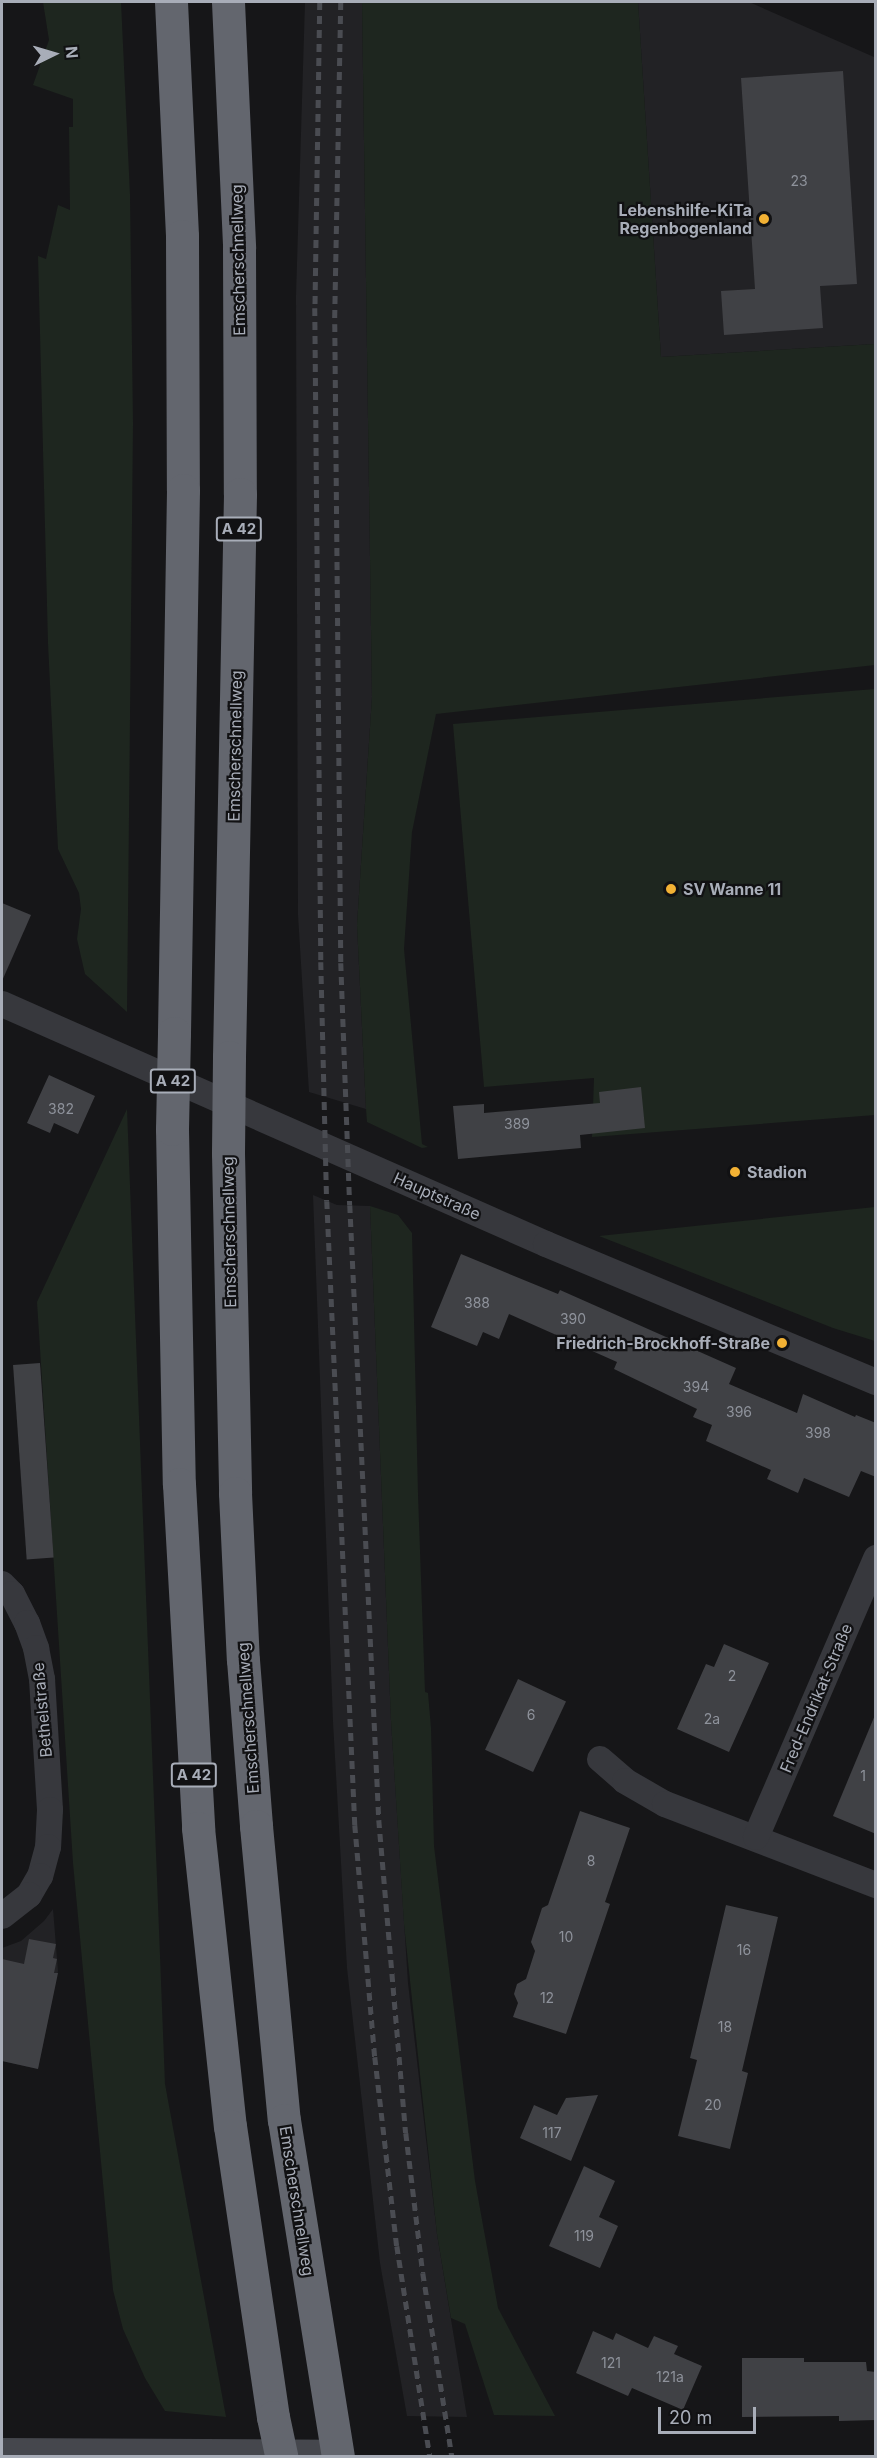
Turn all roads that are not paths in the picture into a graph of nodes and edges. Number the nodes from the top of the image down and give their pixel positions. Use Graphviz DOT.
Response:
graph roads {
  1 [pos="171,2"];
  2 [pos="228,2"];
  3 [pos="2,1004"];
  4 [pos="876,1382"];
  5 [pos="876,1558"];
  6 [pos="2,1584"];
  7 [pos="600,1759"];
  8 [pos="756,1837"];
  9 [pos="876,1885"];
  10 [pos="2,1916"];
  11 [pos="2,2454"];
  12 [pos="179,2456"];
  13 [pos="281,2457"];
  14 [pos="331,2457"];
  15 [pos="338,2457"];
  1 -- 13 [label="highway, A 42, bridge"];
  2 -- 15 [label="highway, Emscherschnellweg / A 42, bridge"];
  3 -- 4 [label="street, Hauptstraße"];
  5 -- 8 [label="street, Fred-Endrikat-Straße"];
  6 -- 10 [label="street, Bethelstraße"];
  7 -- 8 [label="street"];
  8 -- 9 [label="street"];
  11 -- 12 [label="street"];
  12 -- 14 [label="street"];
}
